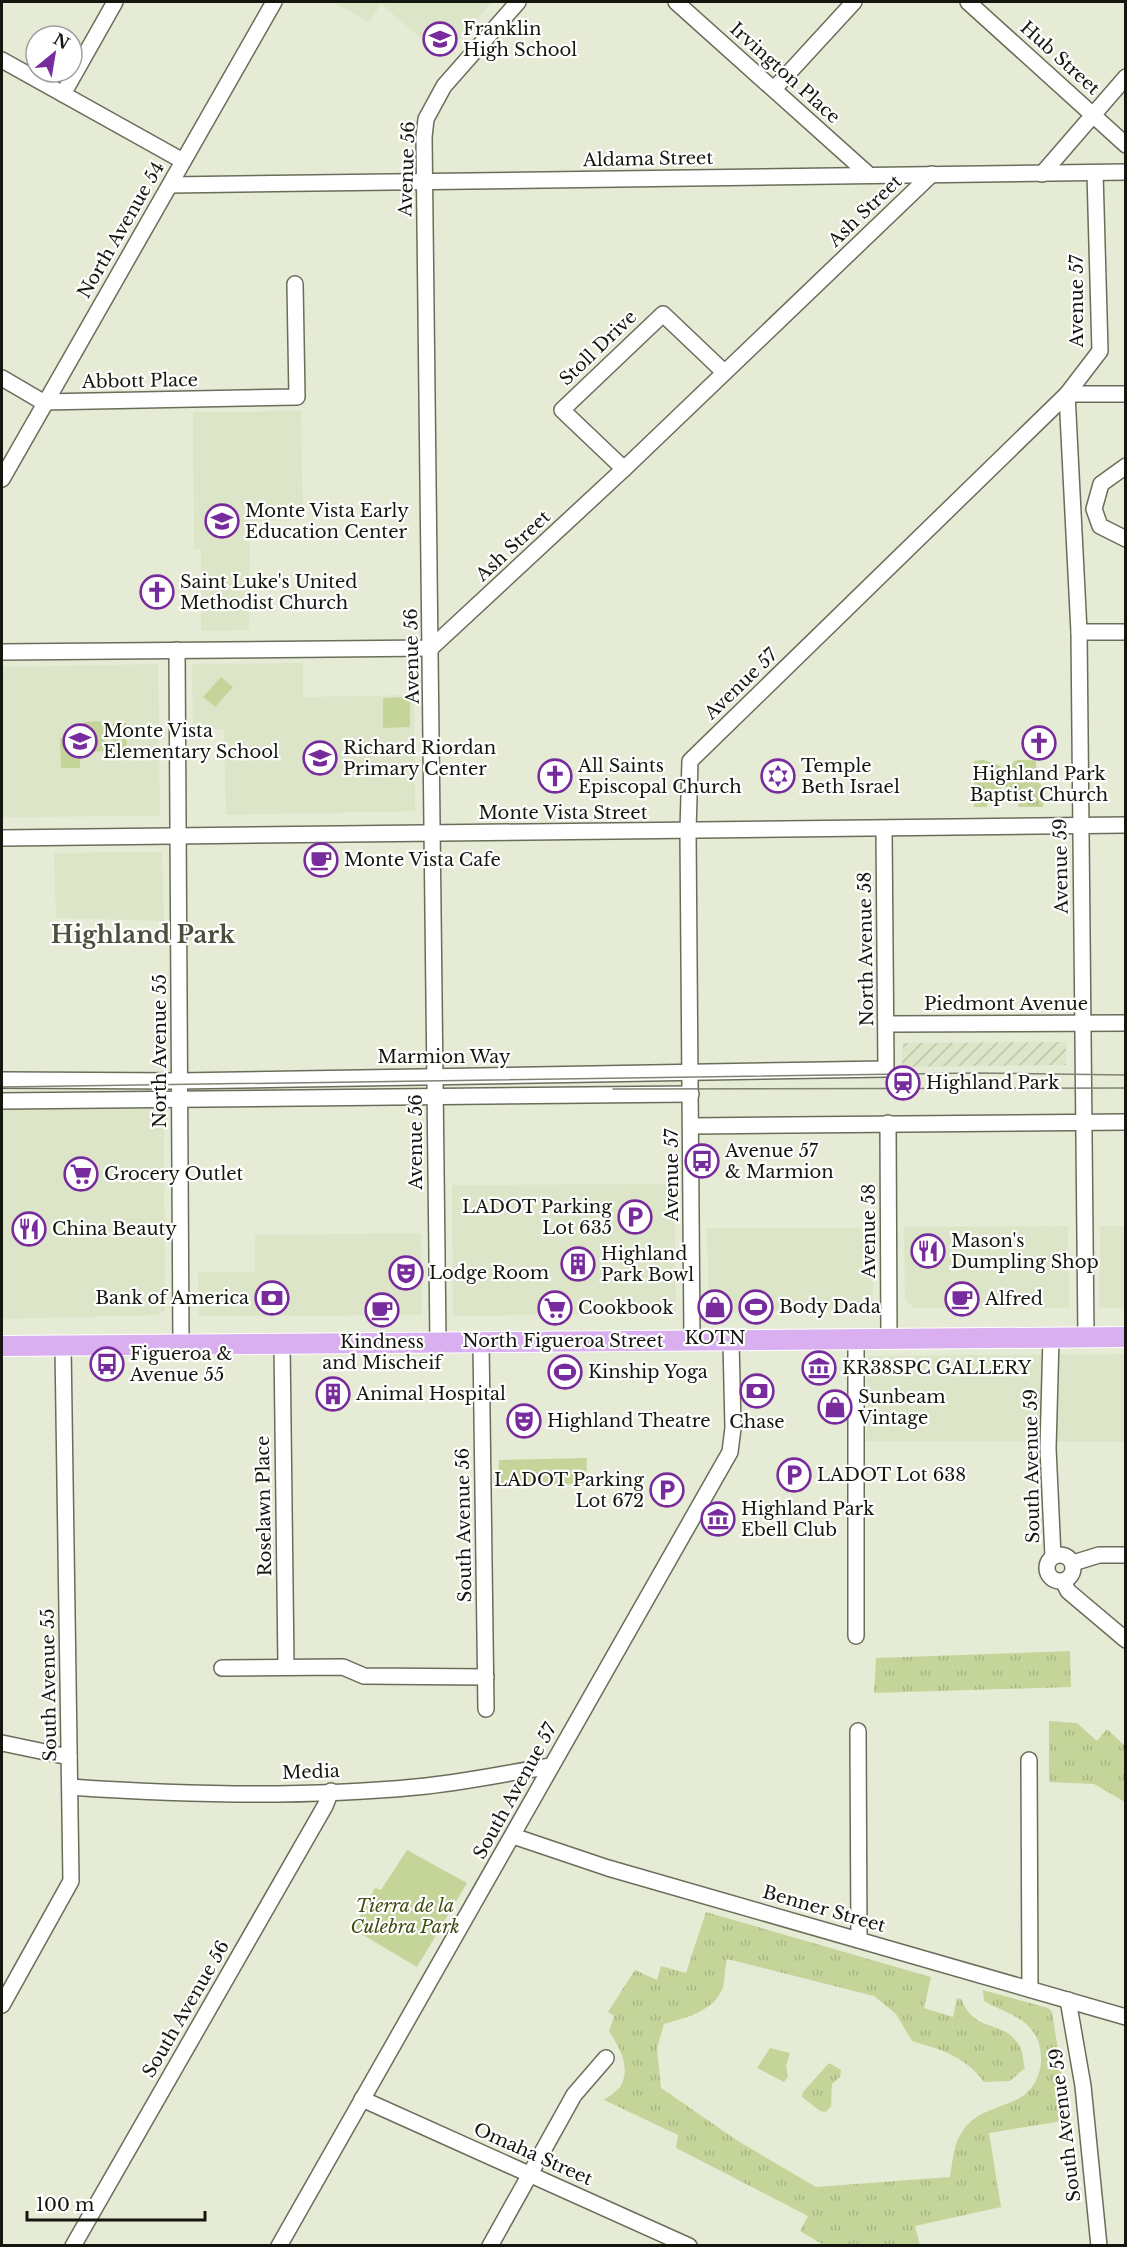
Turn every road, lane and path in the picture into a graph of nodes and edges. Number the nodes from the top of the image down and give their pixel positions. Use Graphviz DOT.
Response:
graph roads {
  1 [pos="115,2"];
  2 [pos="274,2"];
  3 [pos="518,2"];
  4 [pos="676,2"];
  5 [pos="854,2"];
  6 [pos="968,2"];
  7 [pos="2,60"];
  8 [pos="1125,77"];
  9 [pos="774,89"];
  10 [pos="63,94"];
  11 [pos="1093,114"];
  12 [pos="1125,145"];
  13 [pos="183,161"];
  14 [pos="1125,172"];
  15 [pos="1095,173"];
  16 [pos="868,174"];
  17 [pos="932,174"];
  18 [pos="1042,174"];
  19 [pos="424,182"];
  20 [pos="170,185"];
  21 [pos="295,284"];
  22 [pos="724,372"];
  23 [pos="2,378"];
  24 [pos="1067,394"];
  25 [pos="1125,394"];
  26 [pos="43,402"];
  27 [pos="1125,466"];
  28 [pos="624,469"];
  29 [pos="2,479"];
  30 [pos="1074,509"];
  31 [pos="1094,509"];
  32 [pos="1125,539"];
  33 [pos="1079,632"];
  34 [pos="1125,632"];
  35 [pos="431,648"];
  36 [pos="177,650"];
  37 [pos="2,652"];
  38 [pos="1125,825"];
  39 [pos="1080,826"];
  40 [pos="884,829"];
  41 [pos="688,831"];
  42 [pos="434,834"];
  43 [pos="179,836"];
  44 [pos="2,838"];
  45 [pos="1083,1023"];
  46 [pos="1125,1023"];
  47 [pos="887,1024"];
  48 [pos="886,1069"];
  49 [pos="692,1073"];
  50 [pos="435,1077"];
  51 [pos="2,1080"];
  52 [pos="179,1080"];
  53 [pos="691,1094"];
  54 [pos="435,1096"];
  55 [pos="180,1100"];
  56 [pos="2,1101"];
  57 [pos="1083,1122"];
  58 [pos="1125,1122"];
  59 [pos="888,1123"];
  60 [pos="692,1126"];
  61 [pos="1125,1337"];
  62 [pos="1051,1338"];
  63 [pos="1086,1338"];
  64 [pos="889,1339"];
  65 [pos="692,1340"];
  66 [pos="856,1340"];
  67 [pos="731,1341"];
  68 [pos="438,1342"];
  69 [pos="481,1342"];
  70 [pos="181,1344"];
  71 [pos="282,1344"];
  72 [pos="2,1346"];
  73 [pos="63,1346"];
  74 [pos="1125,1555"];
  75 [pos="1053,1557"];
  76 [pos="1072,1563"];
  77 [pos="1064,1581"];
  78 [pos="856,1636"];
  79 [pos="1125,1640"];
  80 [pos="286,1667"];
  81 [pos="222,1668"];
  82 [pos="486,1677"];
  83 [pos="486,1709"];
  84 [pos="858,1731"];
  85 [pos="2,1743"];
  86 [pos="69,1756"];
  87 [pos="1029,1760"];
  88 [pos="551,1766"];
  89 [pos="70,1787"];
  90 [pos="331,1791"];
  91 [pos="513,1836"];
  92 [pos="859,1940"];
  93 [pos="1030,1989"];
  94 [pos="1068,2000"];
  95 [pos="2,2005"];
  96 [pos="1125,2017"];
  97 [pos="606,2058"];
  98 [pos="362,2099"];
  99 [pos="530,2175"];
  100 [pos="73,2246"];
  101 [pos="279,2246"];
  102 [pos="490,2246"];
  103 [pos="689,2246"];
  104 [pos="1099,2246"];
  1 -- 10 [label="street"];
  2 -- 13 [label="street, North Avenue 54"];
  3 -- 19 [label="street, Avenue 56"];
  4 -- 9 [label="street, Irvington Place"];
  5 -- 9 [label="street"];
  6 -- 11 [label="street, Hub Street"];
  7 -- 10 [label="street"];
  8 -- 11 [label="street"];
  9 -- 16 [label="street, Irvington Place"];
  10 -- 13 [label="street"];
  11 -- 12 [label="street, Hub Street"];
  11 -- 18 [label="street"];
  13 -- 20 [label="street, North Avenue 54"];
  14 -- 15 [label="street, Aldama Street"];
  15 -- 18 [label="street, Aldama Street"];
  15 -- 24 [label="street, Avenue 57"];
  16 -- 17 [label="street, Aldama Street"];
  16 -- 19 [label="street, Aldama Street"];
  17 -- 18 [label="street, Aldama Street"];
  17 -- 22 [label="street, Ash Street"];
  19 -- 20 [label="street, Aldama Street"];
  19 -- 35 [label="street, Avenue 56"];
  20 -- 26 [label="street, North Avenue 54"];
  21 -- 26 [label="street, Abbott Place"];
  22 -- 28 [label="street, Ash Street"];
  22 -- 28 [label="street, Stoll Drive"];
  23 -- 26 [label="street"];
  24 -- 25 [label="street"];
  24 -- 30 [label="street, Avenue 59"];
  24 -- 41 [label="street, Avenue 57"];
  26 -- 29 [label="street, North Avenue 54"];
  27 -- 31 [label="street"];
  28 -- 35 [label="street, Ash Street"];
  30 -- 31 [label="street"];
  30 -- 33 [label="street, Avenue 59"];
  31 -- 32 [label="street"];
  33 -- 34 [label="street"];
  33 -- 39 [label="street, Avenue 59"];
  35 -- 36 [label="street"];
  35 -- 42 [label="street, Avenue 56"];
  36 -- 37 [label="street"];
  36 -- 43 [label="street, North Avenue 55"];
  38 -- 39 [label="street, Monte Vista Street"];
  39 -- 40 [label="street, Monte Vista Street"];
  39 -- 45 [label="street, Avenue 59"];
  40 -- 41 [label="street, Monte Vista Street"];
  40 -- 47 [label="street, North Avenue 58"];
  41 -- 42 [label="street, Monte Vista Street"];
  41 -- 49 [label="street, Avenue 57"];
  42 -- 43 [label="street, Monte Vista Street"];
  42 -- 50 [label="street, Avenue 56"];
  43 -- 44 [label="street, Monte Vista Street"];
  43 -- 52 [label="street, North Avenue 55"];
  45 -- 46 [label="street, Piedmont Avenue"];
  45 -- 47 [label="street, Piedmont Avenue"];
  45 -- 57 [label="street, Avenue 59"];
  47 -- 48 [label="street, North Avenue 58"];
  48 -- 49 [label="street, Marmion Way"];
  49 -- 50 [label="street, Marmion Way"];
  49 -- 53 [label="street, Avenue 57"];
  50 -- 52 [label="street, Marmion Way"];
  50 -- 54 [label="street, Avenue 56"];
  51 -- 52 [label="street, Marmion Way"];
  52 -- 55 [label="street, North Avenue 55"];
  53 -- 54 [label="street"];
  53 -- 60 [label="street, Avenue 57"];
  54 -- 55 [label="street"];
  54 -- 68 [label="street, Avenue 56"];
  55 -- 56 [label="street"];
  55 -- 70 [label="street, North Avenue 55"];
  57 -- 58 [label="street"];
  57 -- 59 [label="street"];
  57 -- 63 [label="street, Avenue 59"];
  59 -- 60 [label="street"];
  59 -- 64 [label="street, Avenue 58"];
  60 -- 65 [label="street, Avenue 57"];
  61 -- 63 [label="main road, North Figueroa Street"];
  62 -- 63 [label="main road, North Figueroa Street"];
  62 -- 64 [label="main road, North Figueroa Street"];
  62 -- 75 [label="street, South Avenue 59"];
  64 -- 66 [label="main road, North Figueroa Street"];
  65 -- 67 [label="main road, North Figueroa Street"];
  65 -- 69 [label="main road, North Figueroa Street"];
  66 -- 67 [label="main road, North Figueroa Street"];
  66 -- 78 [label="street"];
  67 -- 88 [label="street, South Avenue 57"];
  68 -- 69 [label="main road, North Figueroa Street"];
  68 -- 71 [label="main road, North Figueroa Street"];
  69 -- 82 [label="street, South Avenue 56"];
  70 -- 71 [label="main road, North Figueroa Street"];
  70 -- 73 [label="main road, North Figueroa Street"];
  71 -- 80 [label="street, Roselawn Place"];
  72 -- 73 [label="main road, North Figueroa Street"];
  73 -- 86 [label="street, South Avenue 55"];
  74 -- 76 [label="street"];
  75 -- 76 [label="street"];
  75 -- 77 [label="street"];
  76 -- 77 [label="street"];
  77 -- 79 [label="street"];
  80 -- 81 [label="street"];
  80 -- 82 [label="street"];
  82 -- 83 [label="street, South Avenue 56"];
  84 -- 92 [label="street"];
  85 -- 86 [label="street"];
  86 -- 89 [label="street, South Avenue 55"];
  87 -- 93 [label="street"];
  88 -- 90 [label="street, Media"];
  88 -- 91 [label="street, South Avenue 57"];
  89 -- 90 [label="street, Media"];
  89 -- 95 [label="street, South Avenue 55"];
  90 -- 100 [label="street, South Avenue 56"];
  91 -- 92 [label="street, Benner Street"];
  91 -- 98 [label="street, South Avenue 57"];
  92 -- 93 [label="street, Benner Street"];
  93 -- 94 [label="street, Benner Street"];
  94 -- 96 [label="street, Benner Street"];
  94 -- 104 [label="street, South Avenue 59"];
  97 -- 99 [label="street"];
  98 -- 99 [label="street, Omaha Street"];
  98 -- 101 [label="street, South Avenue 57"];
  99 -- 102 [label="street"];
  99 -- 103 [label="street, Omaha Street"];
}
